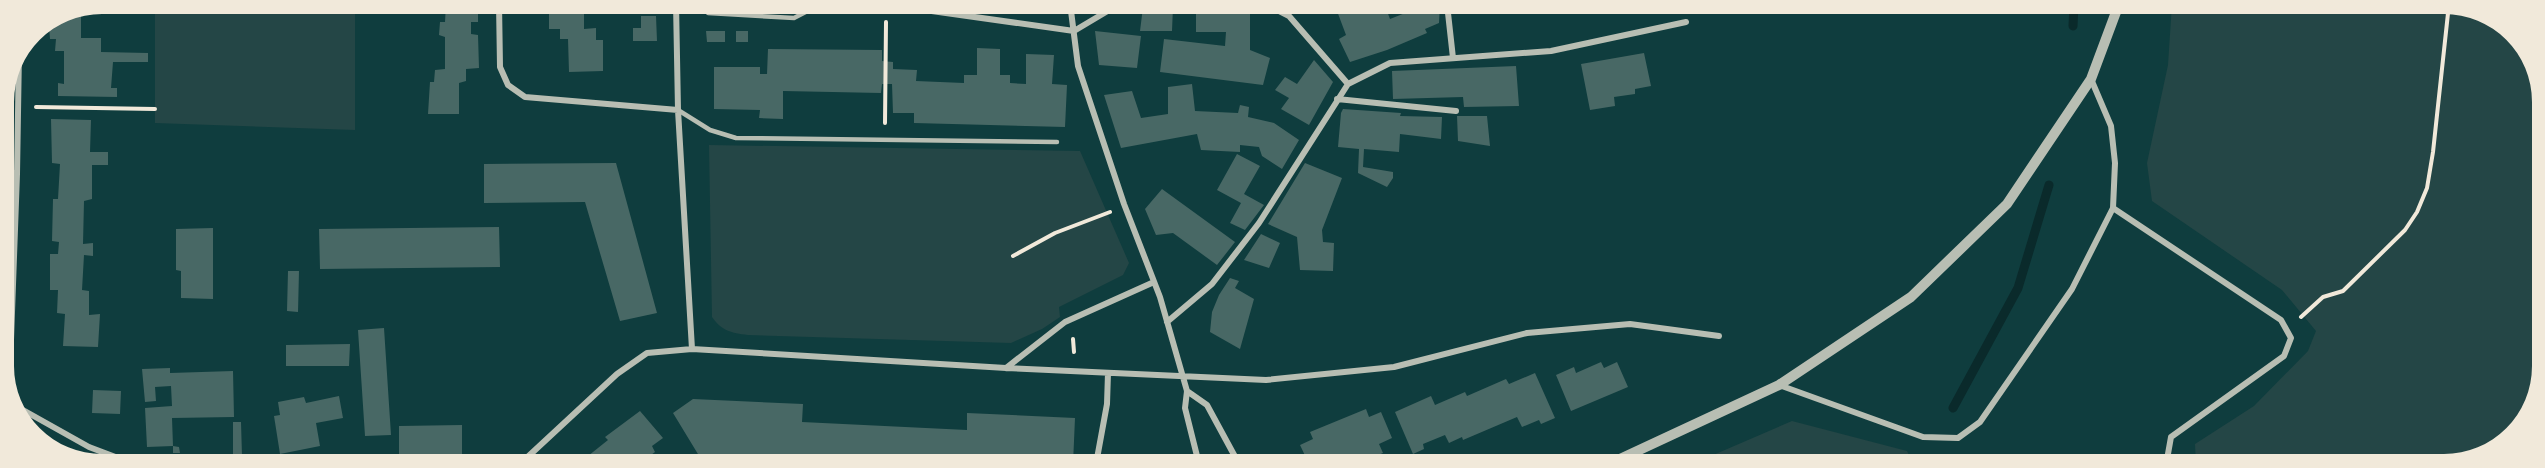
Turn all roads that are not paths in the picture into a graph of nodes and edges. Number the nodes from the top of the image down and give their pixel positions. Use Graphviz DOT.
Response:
graph roads {
  1 [pos="499,14"];
  2 [pos="676,14"];
  3 [pos="725,14"];
  4 [pos="802,14"];
  5 [pos="949,14"];
  6 [pos="1072,14"];
  7 [pos="1103,14"];
  8 [pos="1284,14"];
  9 [pos="1449,14"];
  10 [pos="2115,14"];
  11 [pos="1686,22"];
  12 [pos="1074,32"];
  13 [pos="1453,58"];
  14 [pos="18,74"];
  15 [pos="2091,79"];
  16 [pos="1348,84"];
  17 [pos="1337,99"];
  18 [pos="678,110"];
  19 [pos="1456,111"];
  20 [pos="1057,142"];
  21 [pos="14,173"];
  22 [pos="17,174"];
  23 [pos="2113,208"];
  24 [pos="14,257"];
  25 [pos="1154,282"];
  26 [pos="1167,322"];
  27 [pos="1719,336"];
  28 [pos="692,349"];
  29 [pos="1006,368"];
  30 [pos="1108,373"];
  31 [pos="1182,375"];
  32 [pos="1779,385"];
  33 [pos="1187,391"];
  34 [pos="26,412"];
  35 [pos="108,454"];
  36 [pos="531,454"];
  37 [pos="1098,454"];
  38 [pos="1196,454"];
  39 [pos="1234,454"];
  40 [pos="1631,454"];
  41 [pos="2168,454"];
  1 -- 18 [label="street"];
  2 -- 18 [label="street"];
  3 -- 4 [label="lane"];
  5 -- 12 [label="street"];
  6 -- 12 [label="street"];
  7 -- 12 [label="street"];
  8 -- 16 [label="street"];
  9 -- 13 [label="street"];
  10 -- 15 [label="street"];
  11 -- 13 [label="street"];
  12 -- 25 [label="street"];
  13 -- 16 [label="street"];
  14 -- 22 [label="street"];
  15 -- 23 [label="street"];
  15 -- 32 [label="street"];
  16 -- 17 [label="street"];
  17 -- 19 [label="street"];
  17 -- 26 [label="street"];
  18 -- 20 [label="lane"];
  18 -- 28 [label="street"];
  21 -- 22 [label="street"];
  22 -- 24 [label="street"];
  23 -- 32 [label="street"];
  23 -- 41 [label="street"];
  25 -- 26 [label="street"];
  25 -- 29 [label="street"];
  26 -- 31 [label="street"];
  27 -- 31 [label="street"];
  28 -- 29 [label="street"];
  28 -- 36 [label="street"];
  29 -- 30 [label="street"];
  30 -- 31 [label="street"];
  30 -- 37 [label="street"];
  31 -- 33 [label="street"];
  32 -- 40 [label="street"];
  33 -- 38 [label="street"];
  33 -- 39 [label="street"];
  34 -- 35 [label="street"];
}
